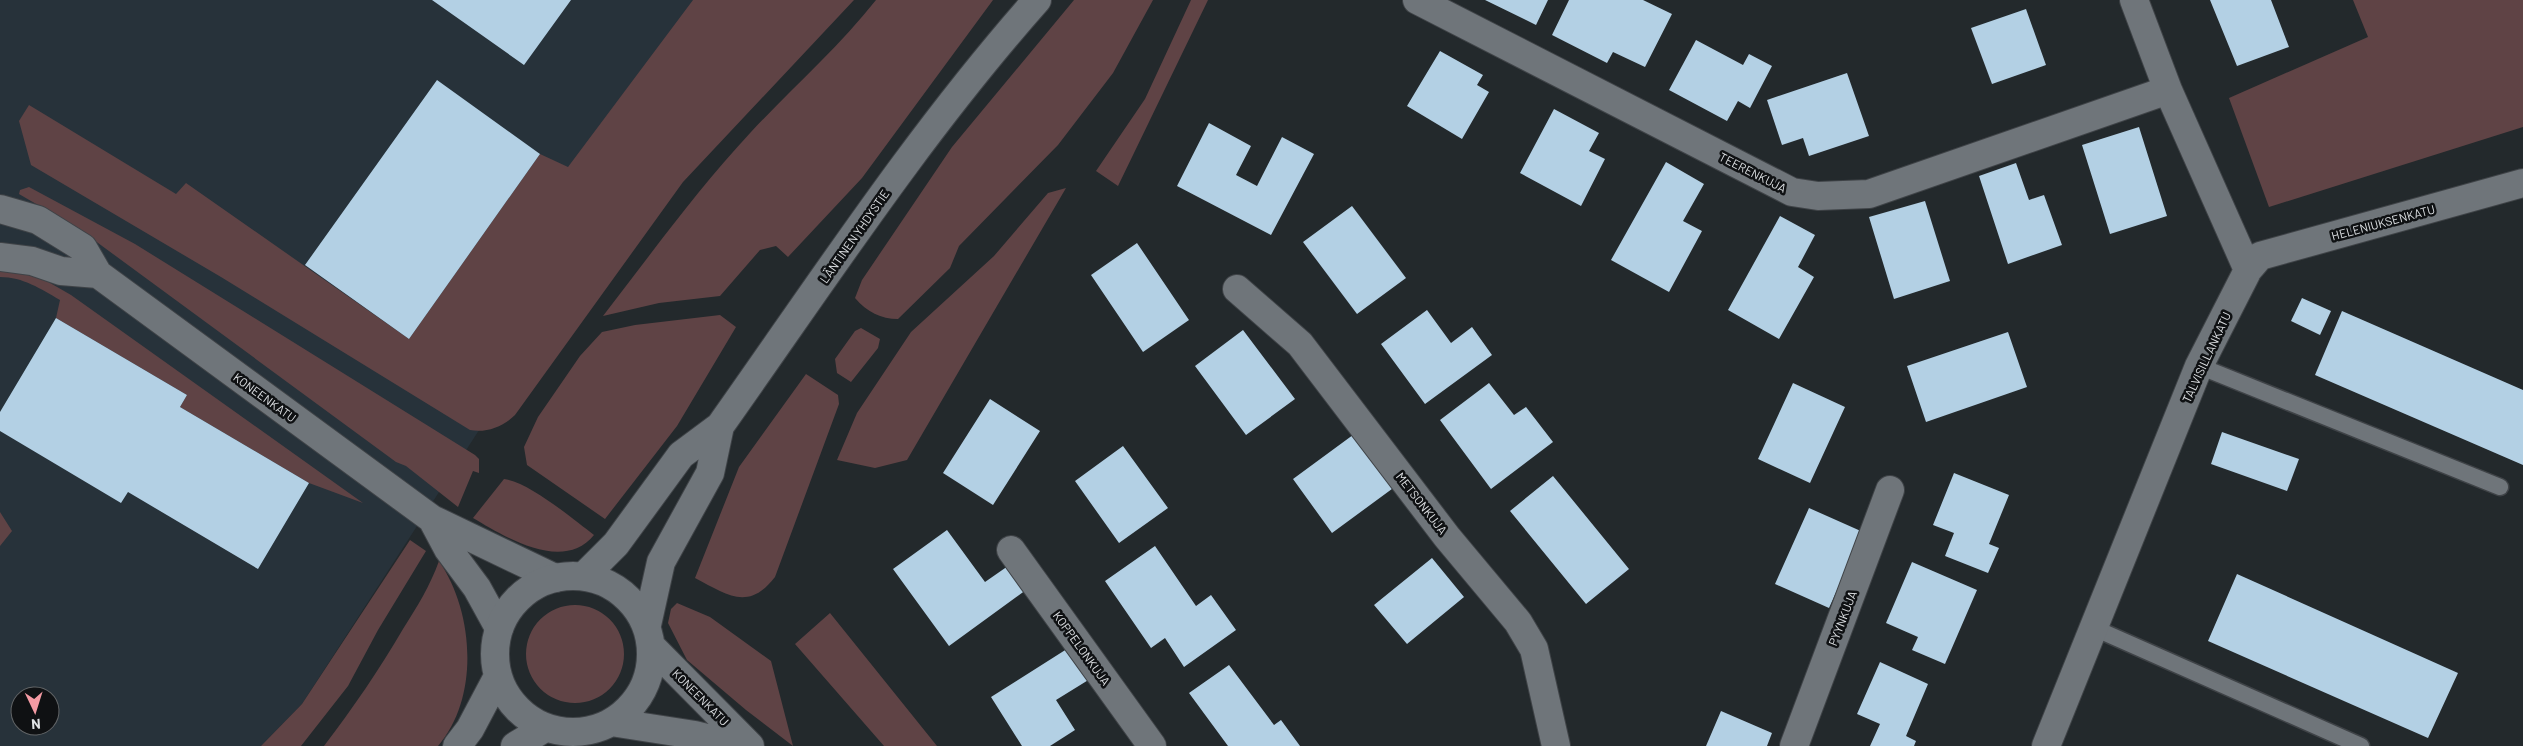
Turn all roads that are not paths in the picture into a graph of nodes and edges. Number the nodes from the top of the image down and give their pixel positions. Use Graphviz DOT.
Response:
graph roads {
  1 [pos="1022,0"];
  2 [pos="1037,0"];
  3 [pos="1417,0"];
  4 [pos="2134,0"];
  5 [pos="993,49"];
  6 [pos="2168,90"];
  7 [pos="2523,183"];
  8 [pos="0,209"];
  9 [pos="0,256"];
  10 [pos="2248,270"];
  11 [pos="98,274"];
  12 [pos="1237,289"];
  13 [pos="2199,366"];
  14 [pos="720,426"];
  15 [pos="2500,487"];
  16 [pos="1890,490"];
  17 [pos="432,519"];
  18 [pos="1011,550"];
  19 [pos="584,576"];
  20 [pos="555,578"];
  21 [pos="500,628"];
  22 [pos="2094,628"];
  23 [pos="650,636"];
  24 [pos="497,678"];
  25 [pos="611,722"];
  26 [pos="545,728"];
  27 [pos="457,746"];
  28 [pos="515,746"];
  29 [pos="739,746"];
  30 [pos="750,746"];
  31 [pos="1152,746"];
  32 [pos="1556,746"];
  33 [pos="1794,746"];
  34 [pos="2046,746"];
  35 [pos="2361,746"];
  1 -- 5 [label="street, LÄNTINEN YHDYSTIE"];
  2 -- 5 [label="street, LÄNTINEN YHDYSTIE"];
  3 -- 6 [label="street, TEERENKUJA"];
  4 -- 6 [label="street"];
  5 -- 14 [label="street, LÄNTINEN YHDYSTIE"];
  6 -- 10 [label="street"];
  7 -- 10 [label="street, HELENIUKSENKATU"];
  8 -- 11 [label="street, KONEENKATU"];
  9 -- 11 [label="street"];
  10 -- 13 [label="street, TALVISILLANKATU"];
  11 -- 17 [label="street, KONEENKATU"];
  12 -- 32 [label="street, METSONKUJA"];
  13 -- 15 [label="lane"];
  13 -- 22 [label="street, TALVISILLANKATU"];
  14 -- 19 [label="street, LÄNTINEN YHDYSTIE"];
  14 -- 23 [label="street, LÄNTINEN YHDYSTIE"];
  16 -- 33 [label="street, PYYNKUJA"];
  17 -- 20 [label="street, KONEENKATU"];
  17 -- 21 [label="street, KONEENKATU"];
  18 -- 31 [label="street, KOPPELONKUJA"];
  19 -- 20 [label="street"];
  19 -- 23 [label="street"];
  20 -- 21 [label="street"];
  21 -- 24 [label="street"];
  22 -- 34 [label="street, TALVISILLANKATU"];
  22 -- 35 [label="lane"];
  23 -- 25 [label="street"];
  23 -- 30 [label="street, KONEENKATU"];
  24 -- 26 [label="street"];
  24 -- 27 [label="street"];
  25 -- 26 [label="street"];
  25 -- 29 [label="street, KONEENKATU"];
  26 -- 28 [label="street"];
}
